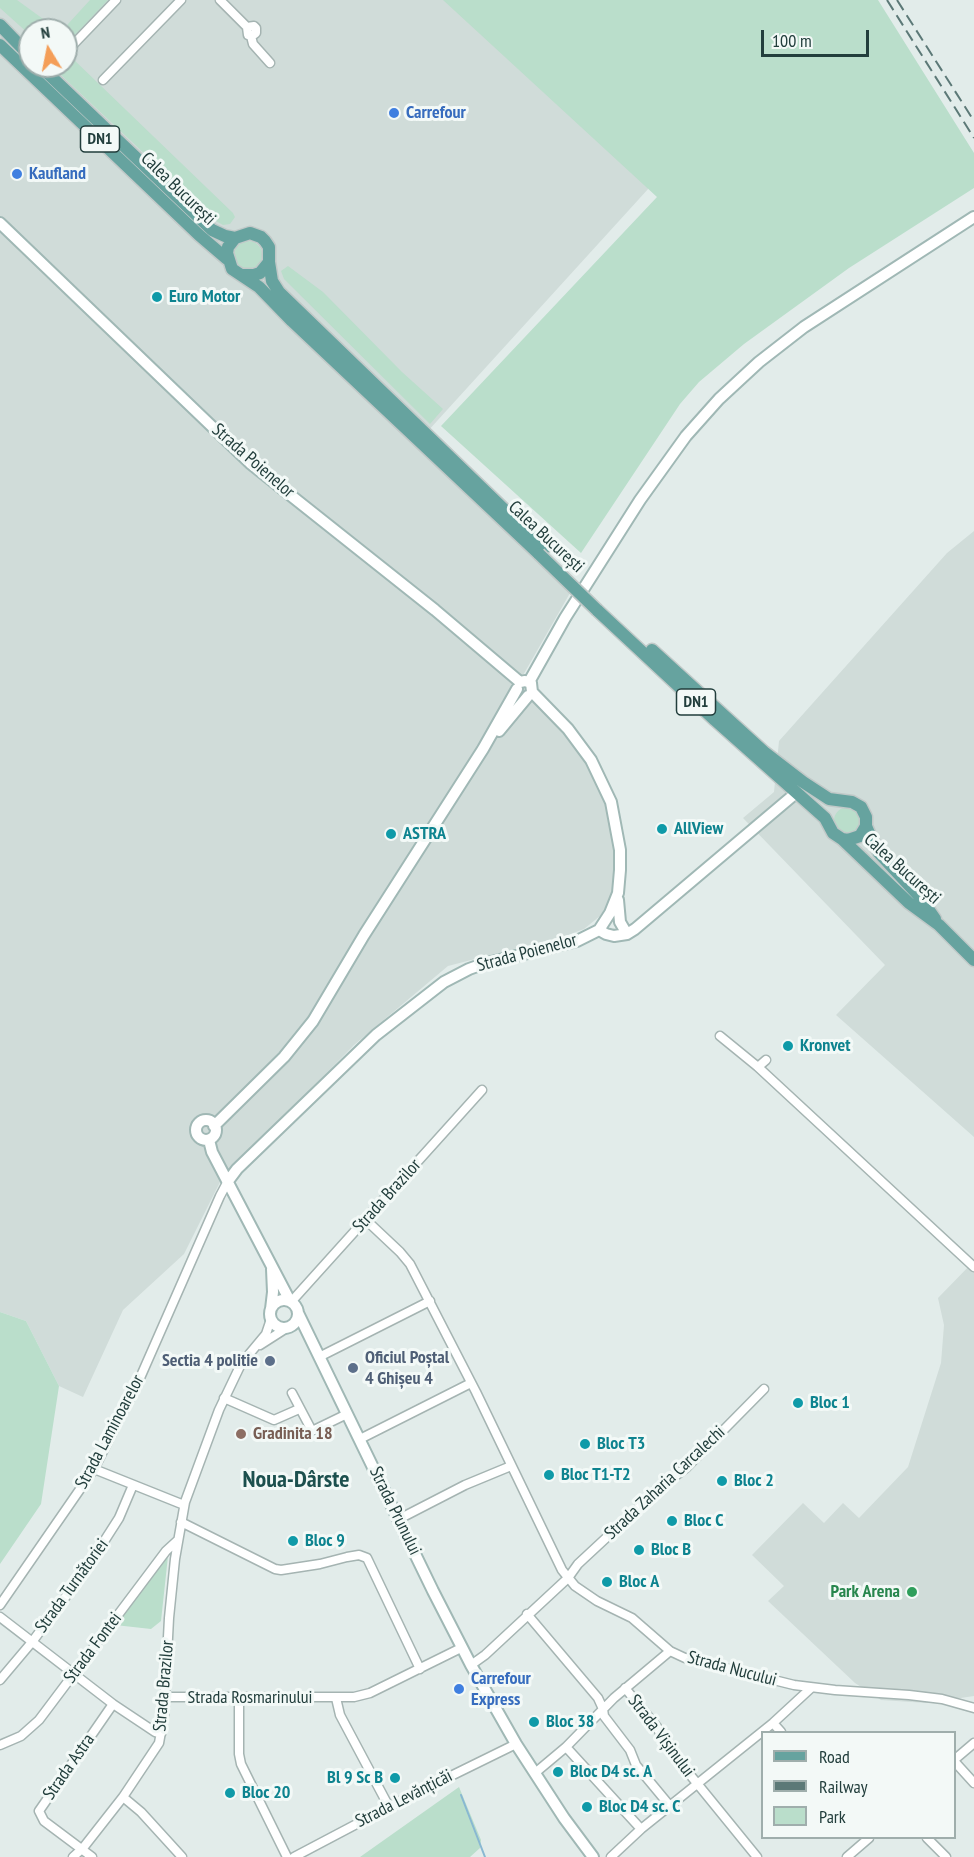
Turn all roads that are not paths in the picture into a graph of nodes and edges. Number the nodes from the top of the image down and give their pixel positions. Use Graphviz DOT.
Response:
graph roads {
  1 [pos="116,0"];
  2 [pos="181,0"];
  3 [pos="220,0"];
  4 [pos="0,25"];
  5 [pos="78,40"];
  6 [pos="18,44"];
  7 [pos="0,45"];
  8 [pos="270,63"];
  9 [pos="53,78"];
  10 [pos="103,80"];
  11 [pos="974,217"];
  12 [pos="0,223"];
  13 [pos="235,238"];
  14 [pos="227,259"];
  15 [pos="269,262"];
  16 [pos="241,275"];
  17 [pos="541,551"];
  18 [pos="599,607"];
  19 [pos="525,688"];
  20 [pos="796,793"];
  21 [pos="846,802"];
  22 [pos="829,823"];
  23 [pos="866,826"];
  24 [pos="842,839"];
  25 [pos="618,893"];
  26 [pos="939,925"];
  27 [pos="599,930"];
  28 [pos="627,934"];
  29 [pos="974,960"];
  30 [pos="720,1036"];
  31 [pos="766,1060"];
  32 [pos="758,1067"];
  33 [pos="482,1090"];
  34 [pos="214,1126"];
  35 [pos="209,1140"];
  36 [pos="228,1181"];
  37 [pos="366,1220"];
  38 [pos="939,1224"];
  39 [pos="929,1226"];
  40 [pos="954,1238"];
  41 [pos="944,1241"];
  42 [pos="272,1266"];
  43 [pos="974,1267"];
  44 [pos="430,1301"];
  45 [pos="291,1302"];
  46 [pos="298,1313"];
  47 [pos="271,1314"];
  48 [pos="287,1328"];
  49 [pos="252,1350"];
  50 [pos="319,1357"];
  51 [pos="471,1383"];
  52 [pos="764,1389"];
  53 [pos="292,1393"];
  54 [pos="224,1398"];
  55 [pos="299,1408"];
  56 [pos="347,1414"];
  57 [pos="360,1439"];
  58 [pos="511,1466"];
  59 [pos="94,1469"];
  60 [pos="134,1485"];
  61 [pos="184,1505"];
  62 [pos="399,1519"];
  63 [pos="181,1522"];
  64 [pos="178,1540"];
  65 [pos="568,1578"];
  66 [pos="0,1605"];
  67 [pos="527,1614"];
  68 [pos="0,1617"];
  69 [pos="32,1642"];
  70 [pos="461,1648"];
  71 [pos="670,1651"];
  72 [pos="471,1665"];
  73 [pos="420,1669"];
  74 [pos="73,1674"];
  75 [pos="0,1680"];
  76 [pos="625,1688"];
  77 [pos="811,1688"];
  78 [pos="165,1697"];
  79 [pos="239,1698"];
  80 [pos="336,1698"];
  81 [pos="113,1704"];
  82 [pos="974,1708"];
  83 [pos="603,1709"];
  84 [pos="773,1723"];
  85 [pos="763,1731"];
  86 [pos="779,1731"];
  87 [pos="761,1733"];
  88 [pos="161,1734"];
  89 [pos="974,1743"];
  90 [pos="516,1744"];
  91 [pos="0,1745"];
  92 [pos="566,1747"];
  93 [pos="956,1759"];
  94 [pos="956,1763"];
  95 [pos="535,1773"];
  96 [pos="974,1783"];
  97 [pos="697,1785"];
  98 [pos="123,1797"];
  99 [pos="670,1806"];
  100 [pos="389,1807"];
  101 [pos="641,1829"];
  102 [pos="868,1839"];
  103 [pos="928,1839"];
  104 [pos="83,1848"];
  105 [pos="73,1857"];
  106 [pos="92,1857"];
  107 [pos="182,1857"];
  108 [pos="287,1857"];
  109 [pos="294,1857"];
  110 [pos="593,1857"];
  111 [pos="611,1857"];
  112 [pos="757,1857"];
  113 [pos="847,1857"];
  114 [pos="946,1857"];
  1 -- 5 [label="street"];
  2 -- 10 [label="street"];
  3 -- 8 [label="street"];
  4 -- 6 [label="main road"];
  7 -- 14 [label="main road, Calea București / DN1"];
  9 -- 13 [label="main road, Calea București / DN1"];
  11 -- 19 [label="street"];
  12 -- 19 [label="street, Strada Poienelor"];
  13 -- 14 [label="main road, Calea București"];
  13 -- 15 [label="main road, Calea București / DN1"];
  14 -- 16 [label="main road, Calea București / DN1"];
  15 -- 16 [label="main road"];
  15 -- 17 [label="main road, Calea București / DN1"];
  16 -- 17 [label="main road, Calea București / DN1"];
  17 -- 18 [label="main road, Calea București / DN1"];
  18 -- 20 [label="main road, Calea București / DN1"];
  18 -- 21 [label="main road, Calea București / DN1"];
  19 -- 25 [label="street, Strada Poienelor"];
  19 -- 34 [label="street"];
  20 -- 22 [label="main road, Calea București / DN1"];
  20 -- 28 [label="street"];
  21 -- 22 [label="main road"];
  21 -- 23 [label="main road, Calea București / DN1"];
  22 -- 24 [label="main road, Calea București / DN1"];
  23 -- 24 [label="main road, Calea București"];
  23 -- 26 [label="main road, Calea București / DN1"];
  24 -- 26 [label="main road, Calea București / DN1"];
  25 -- 27 [label="street, Strada Poienelor"];
  25 -- 28 [label="street"];
  26 -- 29 [label="main road, Calea București / DN1"];
  27 -- 28 [label="street"];
  27 -- 36 [label="street, Strada Poienelor"];
  30 -- 32 [label="street"];
  31 -- 32 [label="street"];
  32 -- 39 [label="street"];
  33 -- 37 [label="street, Strada Brazilor"];
  34 -- 35 [label="street"];
  34 -- 35 [label="street"];
  35 -- 36 [label="street"];
  36 -- 42 [label="street"];
  36 -- 59 [label="street, Strada Laminoarelor"];
  37 -- 44 [label="street, Strada Nucului"];
  37 -- 45 [label="street, Strada Brazilor"];
  38 -- 39 [label="street"];
  39 -- 41 [label="street"];
  40 -- 41 [label="street"];
  41 -- 43 [label="street"];
  42 -- 45 [label="street"];
  42 -- 47 [label="street"];
  44 -- 50 [label="street"];
  44 -- 51 [label="street, Strada Nucului"];
  45 -- 46 [label="street"];
  45 -- 47 [label="street"];
  46 -- 48 [label="street"];
  46 -- 50 [label="street, Strada Prunului"];
  47 -- 48 [label="street"];
  47 -- 49 [label="street, Strada Brazilor"];
  48 -- 49 [label="street, Strada Brazilor"];
  48 -- 50 [label="street, Strada Prunului"];
  49 -- 54 [label="street, Strada Brazilor"];
  50 -- 56 [label="street, Strada Prunului"];
  51 -- 57 [label="street"];
  51 -- 58 [label="street, Strada Nucului"];
  52 -- 65 [label="street, Strada Zaharia Carcalechi"];
  53 -- 55 [label="street"];
  54 -- 55 [label="street"];
  54 -- 61 [label="street, Strada Brazilor"];
  55 -- 56 [label="street"];
  56 -- 57 [label="street, Strada Prunului"];
  57 -- 62 [label="street, Strada Prunului"];
  58 -- 62 [label="street"];
  58 -- 65 [label="street, Strada Nucului"];
  59 -- 60 [label="street"];
  59 -- 66 [label="street, Strada Laminoarelor"];
  60 -- 61 [label="street"];
  60 -- 69 [label="street, Strada Turnătoriei"];
  61 -- 63 [label="street, Strada Brazilor"];
  62 -- 70 [label="street, Strada Prunului"];
  63 -- 64 [label="street, Strada Brazilor"];
  63 -- 73 [label="street"];
  64 -- 74 [label="street, Strada Fontei"];
  64 -- 78 [label="street, Strada Brazilor"];
  65 -- 67 [label="street"];
  65 -- 71 [label="street, Strada Nucului"];
  67 -- 72 [label="street"];
  67 -- 83 [label="street"];
  68 -- 69 [label="street"];
  69 -- 74 [label="street"];
  69 -- 75 [label="street, Strada Turnătoriei"];
  70 -- 72 [label="street, Strada Prunului"];
  70 -- 73 [label="street, Strada Rosmarinului"];
  71 -- 76 [label="street, Strada Vișinului"];
  71 -- 77 [label="street, Strada Nucului"];
  72 -- 90 [label="street, Strada Prunului"];
  73 -- 80 [label="street, Strada Rosmarinului"];
  74 -- 81 [label="street"];
  74 -- 91 [label="street, Strada Fontei"];
  76 -- 83 [label="street, Strada Vișinului"];
  76 -- 97 [label="street, Strada Vișinului"];
  77 -- 82 [label="street, Strada Nucului"];
  77 -- 84 [label="street, Strada Vișinului"];
  78 -- 79 [label="street, Strada Rosmarinului"];
  78 -- 88 [label="street, Strada Brazilor"];
  79 -- 80 [label="street, Strada Rosmarinului"];
  79 -- 108 [label="street"];
  80 -- 100 [label="street, Strada Rosmarinului"];
  81 -- 88 [label="street"];
  81 -- 104 [label="street, Strada Astra"];
  83 -- 92 [label="street, Strada Vișinului"];
  83 -- 99 [label="street, Strada Vișinului"];
  84 -- 85 [label="street, Strada Vișinului"];
  84 -- 86 [label="street"];
  87 -- 97 [label="street, Strada Vișinului"];
  88 -- 98 [label="street, Strada Brazilor"];
  89 -- 93 [label="street"];
  90 -- 95 [label="street, Strada Prunului"];
  90 -- 100 [label="street, Strada Levănțicăi"];
  92 -- 95 [label="street, Strada Vișinului"];
  92 -- 101 [label="street"];
  94 -- 96 [label="street"];
  95 -- 110 [label="street, Strada Prunului"];
  97 -- 99 [label="street, Strada Vișinului"];
  97 -- 112 [label="street"];
  98 -- 104 [label="street, Strada Brazilor"];
  98 -- 107 [label="street"];
  99 -- 101 [label="street, Strada Vișinului"];
  100 -- 109 [label="street, Strada Levănțicăi"];
  101 -- 111 [label="street, Strada Vișinului"];
  102 -- 113 [label="street"];
  103 -- 114 [label="street"];
  104 -- 105 [label="street, Strada Brazilor"];
  104 -- 106 [label="street"];
}
